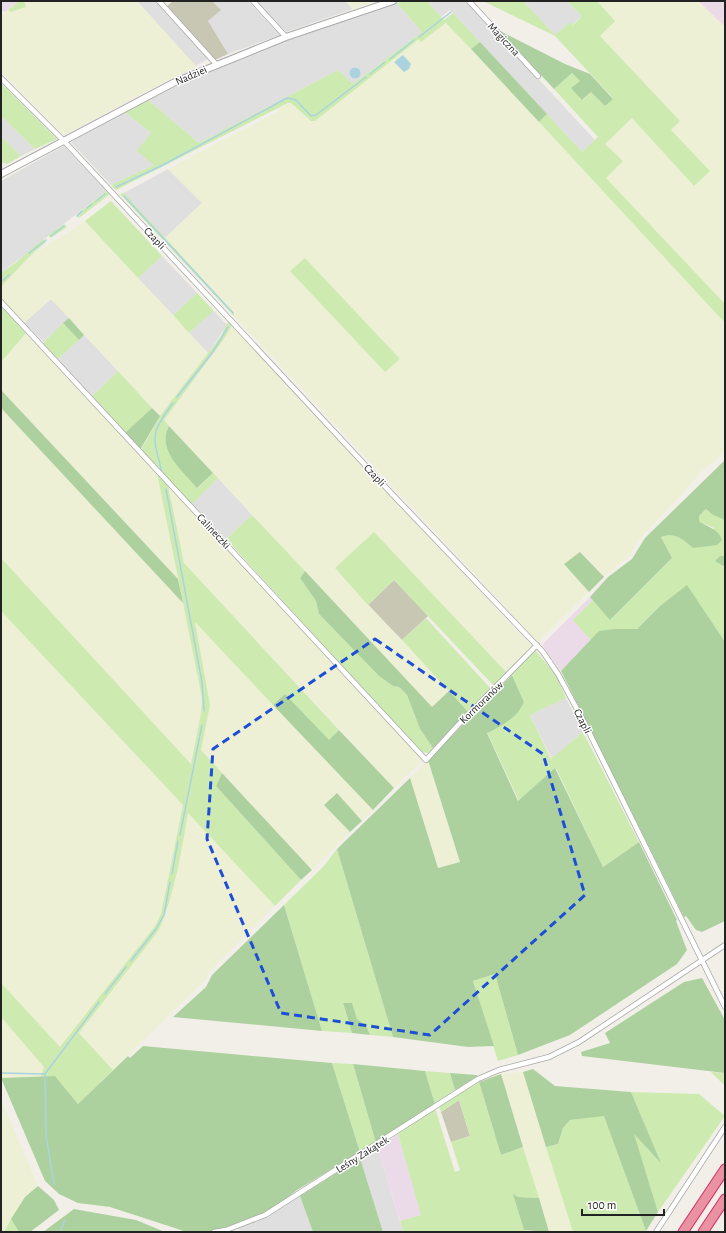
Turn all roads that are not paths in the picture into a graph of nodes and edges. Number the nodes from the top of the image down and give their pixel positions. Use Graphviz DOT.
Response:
graph roads {
  1 [pos="158,1"];
  2 [pos="252,1"];
  3 [pos="392,1"];
  4 [pos="469,1"];
  5 [pos="286,37"];
  6 [pos="216,64"];
  7 [pos="538,76"];
  8 [pos="1,78"];
  9 [pos="64,141"];
  10 [pos="1,174"];
  11 [pos="1,302"];
  12 [pos="537,645"];
  13 [pos="426,760"];
  14 [pos="725,945"];
  15 [pos="702,960"];
  16 [pos="725,1007"];
  17 [pos="725,1127"];
  18 [pos="725,1169"];
  19 [pos="725,1199"];
  20 [pos="214,1232"];
  21 [pos="656,1232"];
  22 [pos="683,1232"];
  23 [pos="703,1232"];
  1 -- 6 [label="street"];
  2 -- 5 [label="street"];
  3 -- 5 [label="street, Nadziei"];
  4 -- 7 [label="street, Magiczna"];
  5 -- 6 [label="street, Nadziei"];
  6 -- 9 [label="street, Nadziei"];
  8 -- 9 [label="street, Czapli"];
  9 -- 10 [label="street, Nadziei"];
  9 -- 12 [label="street, Czapli"];
  11 -- 13 [label="street, Calineczki"];
  12 -- 13 [label="street, Kormoranów"];
  12 -- 15 [label="street, Czapli"];
  14 -- 15 [label="street, Leśny Zakątek"];
  15 -- 16 [label="street, Czapli"];
  15 -- 20 [label="street, Leśny Zakątek"];
  17 -- 21 [label="street"];
  18 -- 22 [label="highway"];
  19 -- 23 [label="highway"];
}
